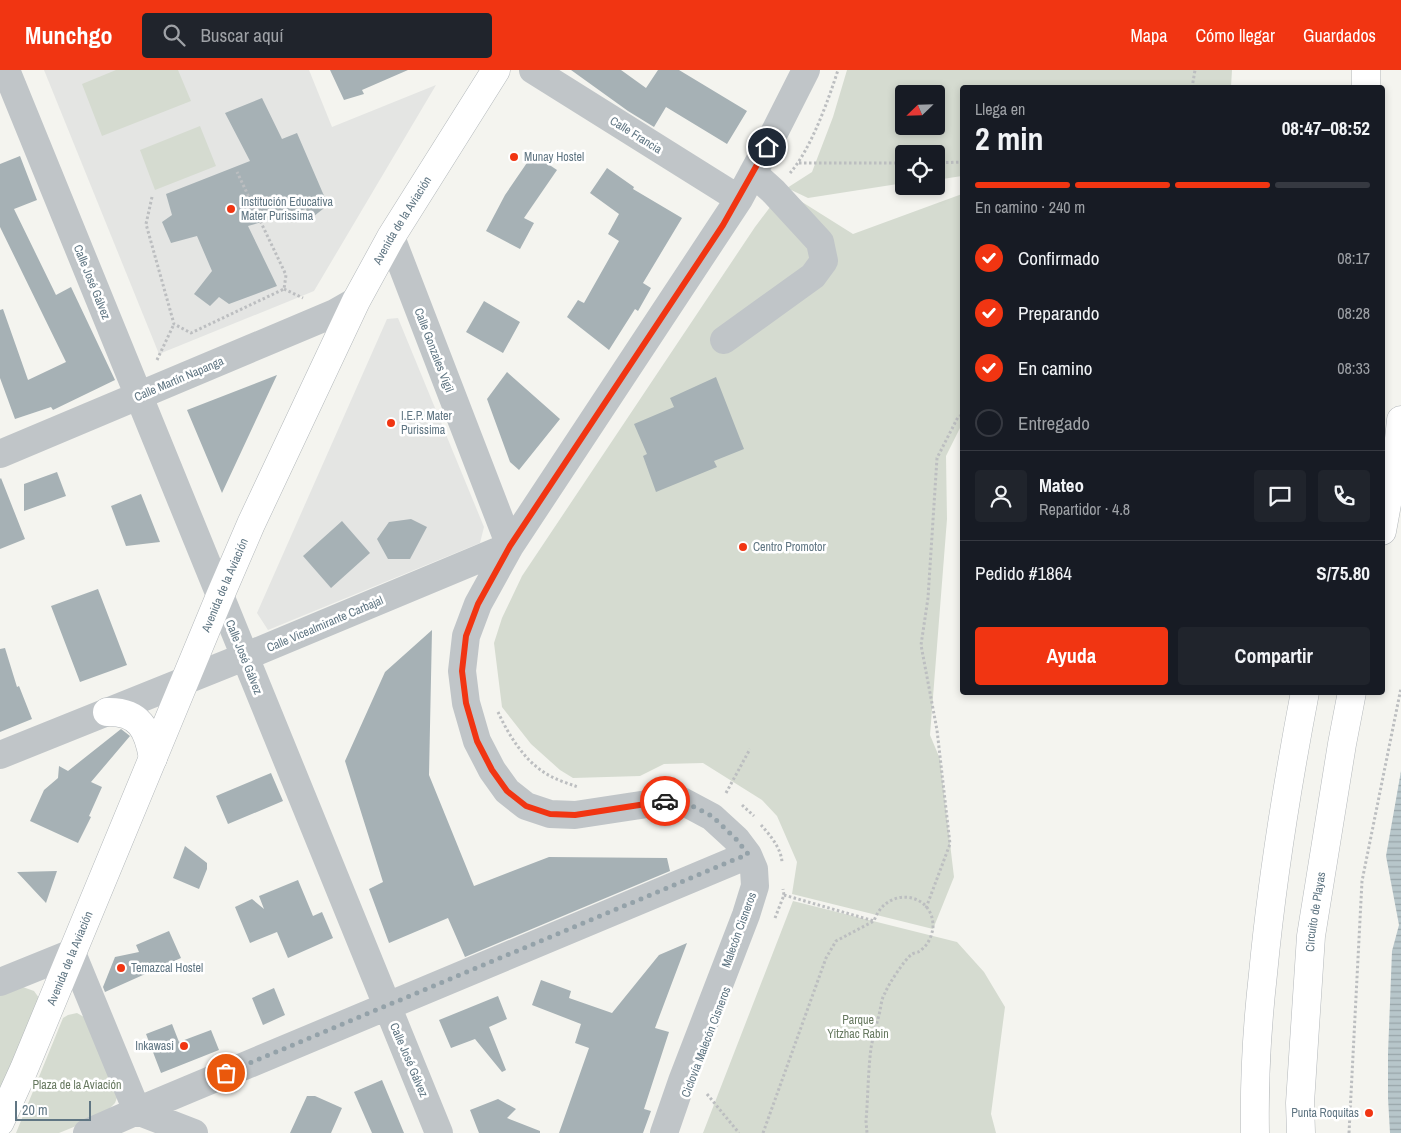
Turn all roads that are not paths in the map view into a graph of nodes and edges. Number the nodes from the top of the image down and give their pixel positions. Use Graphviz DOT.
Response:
graph roads {
  1 [pos="6,70"];
  2 [pos="496,70"];
  3 [pos="533,70"];
  4 [pos="806,70"];
  5 [pos="1366,70"];
  6 [pos="1366,85"];
  7 [pos="753,173"];
  8 [pos="739,199"];
  9 [pos="391,237"];
  10 [pos="356,301"];
  11 [pos="724,340"];
  12 [pos="138,396"];
  13 [pos="1401,420"];
  14 [pos="0,454"];
  15 [pos="1385,515"];
  16 [pos="510,546"];
  17 [pos="220,596"];
  18 [pos="244,657"];
  19 [pos="185,681"];
  20 [pos="1304,695"];
  21 [pos="1351,695"];
  22 [pos="107,712"];
  23 [pos="0,755"];
  24 [pos="153,758"];
  25 [pos="748,854"];
  26 [pos="72,953"];
  27 [pos="0,982"];
  28 [pos="386,1006"];
  29 [pos="137,1111"];
  30 [pos="0,1122"];
  31 [pos="87,1133"];
  32 [pos="194,1133"];
  33 [pos="439,1133"];
  34 [pos="664,1133"];
  35 [pos="1255,1133"];
  36 [pos="1301,1133"];
  1 -- 12 [label="street, Calle José Gálvez"];
  2 -- 9 [label="main road, Avenida de la Aviación"];
  3 -- 8 [label="street, Calle Francia"];
  4 -- 7 [label="street, Malecón Cisneros"];
  5 -- 6 [label="main road"];
  7 -- 8 [label="street, Malecón Cisneros"];
  7 -- 11 [label="street"];
  8 -- 16 [label="street, Malecón Cisneros"];
  9 -- 10 [label="main road, Avenida de la Aviación"];
  9 -- 16 [label="street, Calle Gonzales Vigil"];
  10 -- 12 [label="street, Calle Martín Napanga"];
  10 -- 17 [label="main road, Avenida de la Aviación"];
  12 -- 14 [label="street, Calle Martín Napanga"];
  12 -- 17 [label="street, Calle José Gálvez"];
  13 -- 15 [label="main road"];
  16 -- 18 [label="street, Calle Vicealmirante Carbajal"];
  16 -- 25 [label="street, Malecón Cisneros"];
  17 -- 18 [label="street, Calle José Gálvez"];
  17 -- 19 [label="main road, Avenida de la Aviación"];
  18 -- 19 [label="street, Calle Vicealmirante Carbajal"];
  18 -- 28 [label="street, Calle José Gálvez"];
  19 -- 22 [label="street, Calle Vicealmirante Carbajal"];
  19 -- 24 [label="main road, Avenida de la Aviación"];
  20 -- 35 [label="main road"];
  21 -- 36 [label="main road, Circuito de Playas"];
  22 -- 23 [label="street, Calle Vicealmirante Carbajal"];
  22 -- 24 [label="main road"];
  24 -- 26 [label="main road, Avenida de la Aviación"];
  25 -- 28 [label="street"];
  25 -- 34 [label="street, Malecón Cisneros"];
  26 -- 27 [label="street"];
  26 -- 29 [label="street"];
  26 -- 30 [label="main road, Avenida de la Aviación"];
  28 -- 29 [label="street"];
  28 -- 33 [label="street, Calle José Gálvez"];
  29 -- 31 [label="street"];
  29 -- 32 [label="street"];
}
